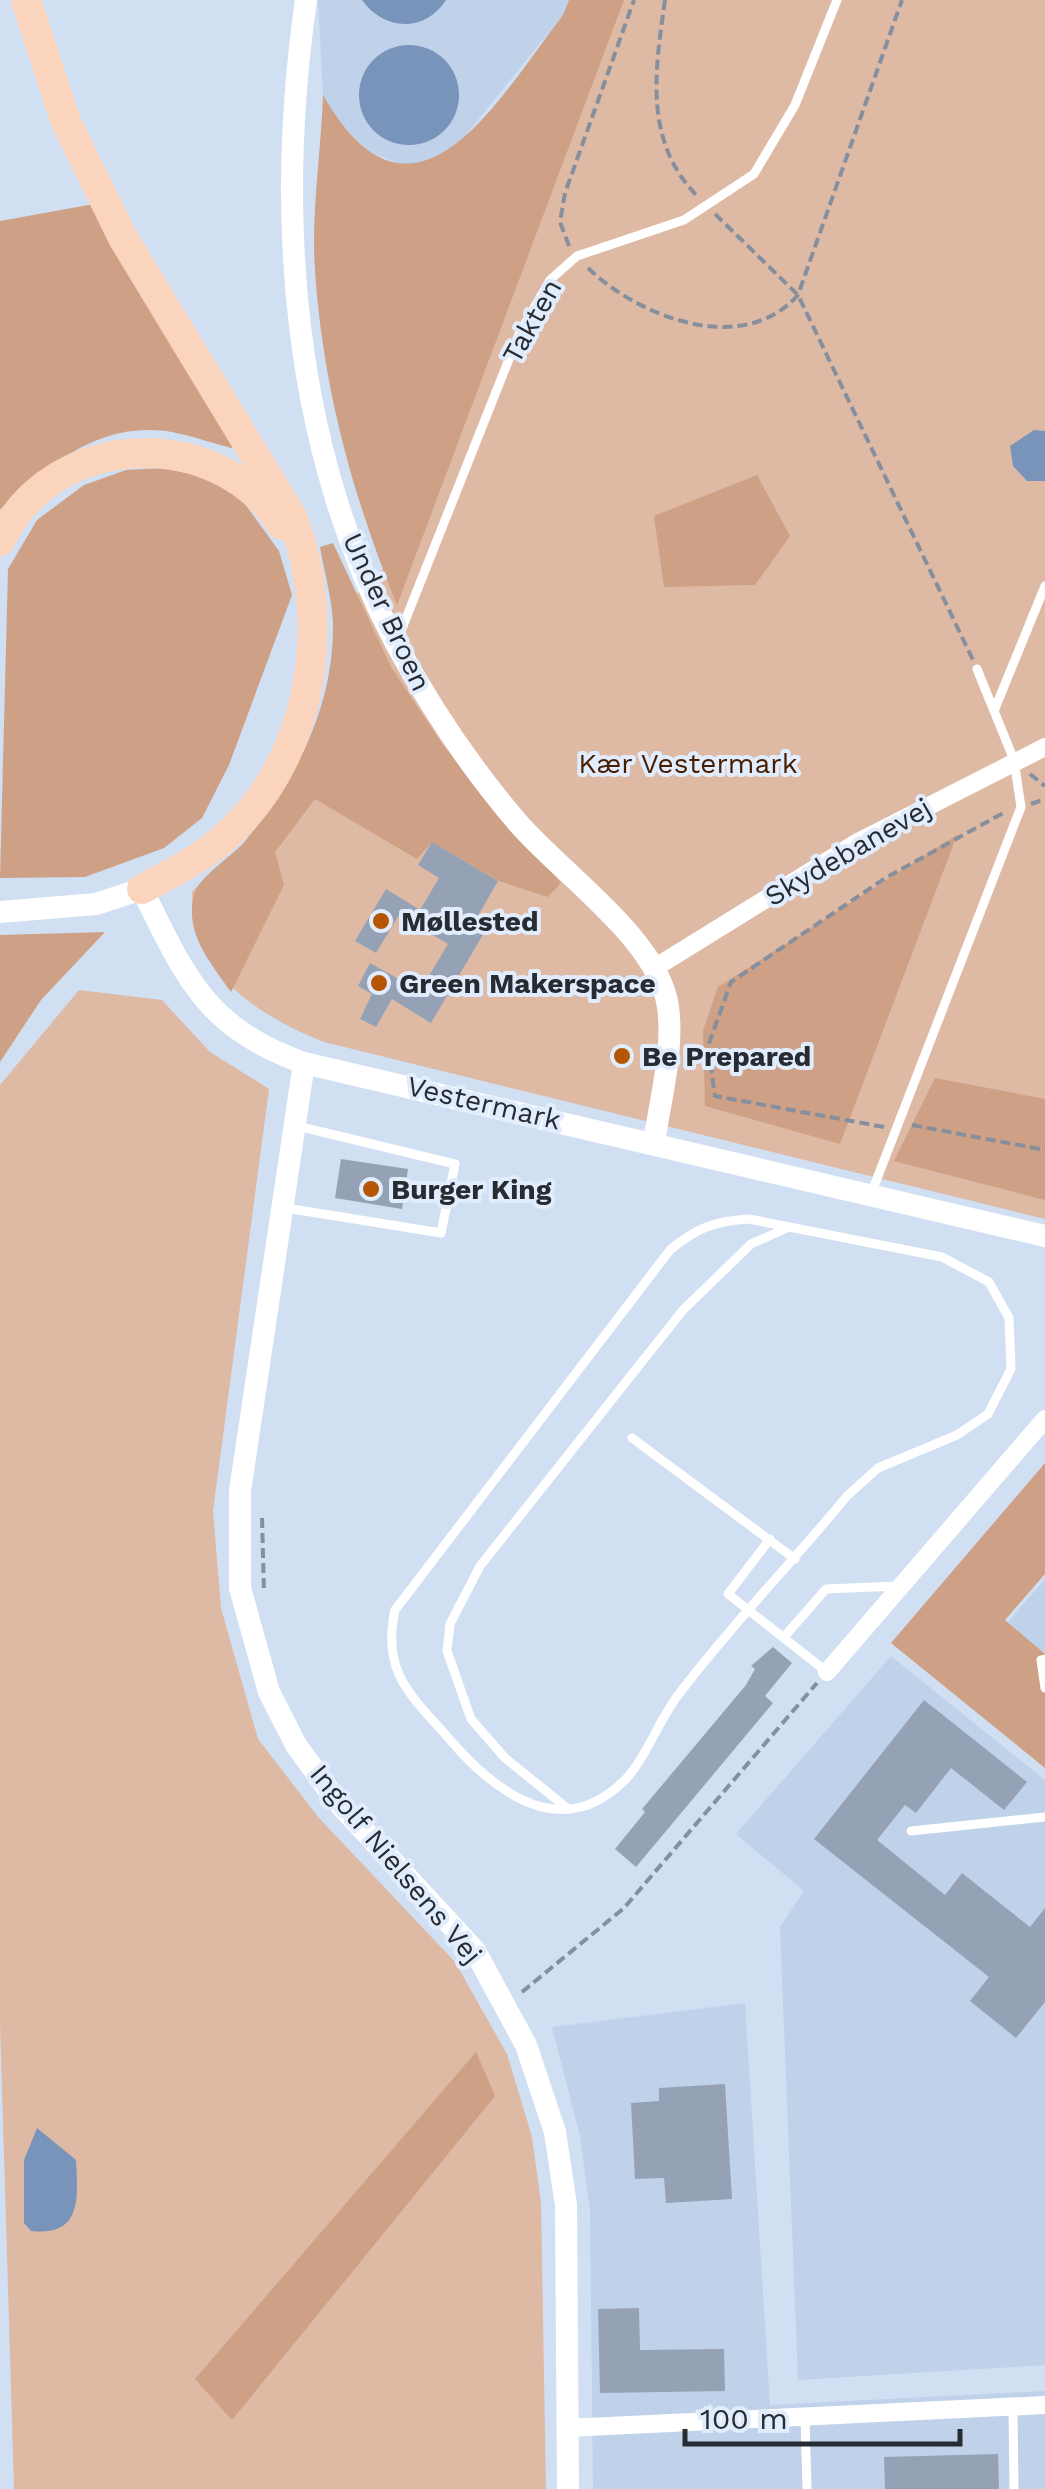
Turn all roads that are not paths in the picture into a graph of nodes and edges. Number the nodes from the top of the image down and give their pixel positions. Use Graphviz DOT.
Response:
graph roads {
  1 [pos="26,0"];
  2 [pos="306,0"];
  3 [pos="837,0"];
  4 [pos="0,541"];
  5 [pos="308,579"];
  6 [pos="1045,586"];
  7 [pos="396,644"];
  8 [pos="977,669"];
  9 [pos="994,711"];
  10 [pos="1045,747"];
  11 [pos="1014,760"];
  12 [pos="142,889"];
  13 [pos="8,912"];
  14 [pos="656,967"];
  15 [pos="304,1063"];
  16 [pos="298,1126"];
  17 [pos="654,1143"];
  18 [pos="871,1194"];
  19 [pos="284,1207"];
  20 [pos="789,1227"];
  21 [pos="1045,1236"];
  22 [pos="1045,1419"];
  23 [pos="632,1438"];
  24 [pos="770,1539"];
  25 [pos="795,1560"];
  26 [pos="902,1586"];
  27 [pos="750,1610"];
  28 [pos="784,1637"];
  29 [pos="1045,1659"];
  30 [pos="827,1672"];
  31 [pos="1045,1688"];
  32 [pos="567,1808"];
  33 [pos="1045,1817"];
  34 [pos="911,1832"];
  35 [pos="1045,2405"];
  36 [pos="1013,2407"];
  37 [pos="805,2417"];
  38 [pos="567,2428"];
  39 [pos="568,2489"];
  40 [pos="807,2489"];
  41 [pos="1014,2489"];
  1 -- 5 [label="highway"];
  2 -- 7 [label="street, Under Broen"];
  3 -- 7 [label="lane, Takten"];
  4 -- 5 [label="highway"];
  5 -- 12 [label="highway"];
  6 -- 9 [label="lane"];
  7 -- 14 [label="street, Under Broen"];
  8 -- 9 [label="lane"];
  9 -- 11 [label="lane"];
  10 -- 11 [label="street, Skydebanevej"];
  11 -- 14 [label="street, Skydebanevej"];
  11 -- 18 [label="lane"];
  12 -- 13 [label="street"];
  12 -- 15 [label="street, Vestermark"];
  14 -- 17 [label="street, Under Broen"];
  15 -- 16 [label="street, Ingolf Nielsens Vej"];
  15 -- 17 [label="street, Vestermark"];
  16 -- 19 [label="street, Ingolf Nielsens Vej"];
  16 -- 19 [label="lane"];
  17 -- 18 [label="street, Vestermark"];
  18 -- 21 [label="street, Vestermark"];
  19 -- 38 [label="street, Ingolf Nielsens Vej"];
  20 -- 25 [label="lane"];
  20 -- 32 [label="lane"];
  20 -- 32 [label="lane"];
  22 -- 26 [label="street"];
  23 -- 24 [label="lane"];
  24 -- 25 [label="lane"];
  24 -- 27 [label="lane"];
  25 -- 27 [label="lane"];
  26 -- 28 [label="lane"];
  26 -- 30 [label="street"];
  27 -- 28 [label="lane"];
  27 -- 32 [label="lane"];
  28 -- 30 [label="lane"];
  29 -- 31 [label="lane"];
  33 -- 34 [label="lane"];
  35 -- 36 [label="street"];
  36 -- 37 [label="street"];
  36 -- 41 [label="lane"];
  37 -- 38 [label="street"];
  37 -- 40 [label="lane"];
  38 -- 39 [label="street, Ingolf Nielsens Vej"];
}
